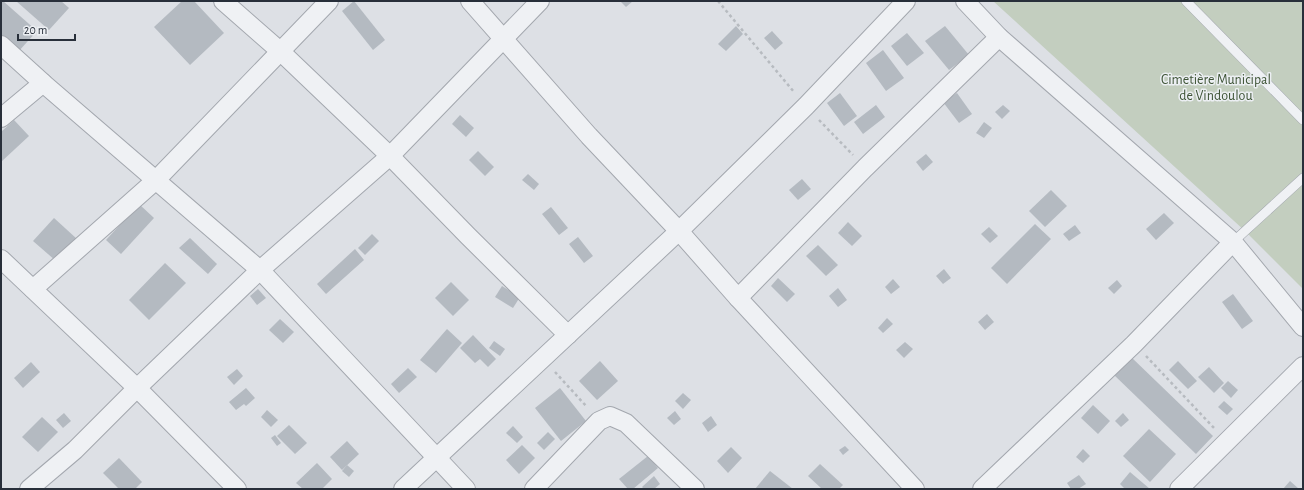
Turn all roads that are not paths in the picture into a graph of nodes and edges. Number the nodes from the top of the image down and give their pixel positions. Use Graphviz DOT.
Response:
graph roads {
  1 [pos="223,1"];
  2 [pos="329,1"];
  3 [pos="470,1"];
  4 [pos="540,1"];
  5 [pos="906,1"];
  6 [pos="965,1"];
  7 [pos="1186,1"];
  8 [pos="1000,37"];
  9 [pos="504,39"];
  10 [pos="1,45"];
  11 [pos="280,50"];
  12 [pos="43,83"];
  13 [pos="1,118"];
  14 [pos="1303,120"];
  15 [pos="390,156"];
  16 [pos="1303,178"];
  17 [pos="156,180"];
  18 [pos="679,231"];
  19 [pos="1233,242"];
  20 [pos="1,259"];
  21 [pos="260,270"];
  22 [pos="33,289"];
  23 [pos="738,298"];
  24 [pos="1303,327"];
  25 [pos="568,335"];
  26 [pos="1303,366"];
  27 [pos="137,388"];
  28 [pos="437,458"];
  29 [pos="29,489"];
  30 [pos="237,489"];
  31 [pos="403,489"];
  32 [pos="466,489"];
  33 [pos="534,489"];
  34 [pos="695,489"];
  35 [pos="915,489"];
  36 [pos="982,489"];
  37 [pos="1179,489"];
  1 -- 11 [label="street"];
  2 -- 11 [label="street"];
  3 -- 9 [label="street"];
  4 -- 9 [label="street"];
  5 -- 18 [label="street"];
  6 -- 8 [label="street"];
  7 -- 14 [label="lane"];
  8 -- 19 [label="street"];
  8 -- 23 [label="street"];
  9 -- 15 [label="street"];
  9 -- 18 [label="street"];
  10 -- 12 [label="street"];
  11 -- 15 [label="street"];
  11 -- 17 [label="street"];
  12 -- 13 [label="street"];
  12 -- 17 [label="street"];
  15 -- 21 [label="street"];
  15 -- 25 [label="street"];
  16 -- 19 [label="lane"];
  17 -- 21 [label="street"];
  17 -- 22 [label="street"];
  18 -- 23 [label="street"];
  18 -- 25 [label="street"];
  19 -- 24 [label="street"];
  19 -- 36 [label="street"];
  20 -- 22 [label="street"];
  21 -- 27 [label="street"];
  21 -- 28 [label="street"];
  22 -- 27 [label="street"];
  23 -- 35 [label="street"];
  25 -- 28 [label="street"];
  26 -- 37 [label="street"];
  27 -- 29 [label="street"];
  27 -- 30 [label="street"];
  28 -- 31 [label="street"];
  28 -- 32 [label="street"];
  33 -- 34 [label="street"];
}
